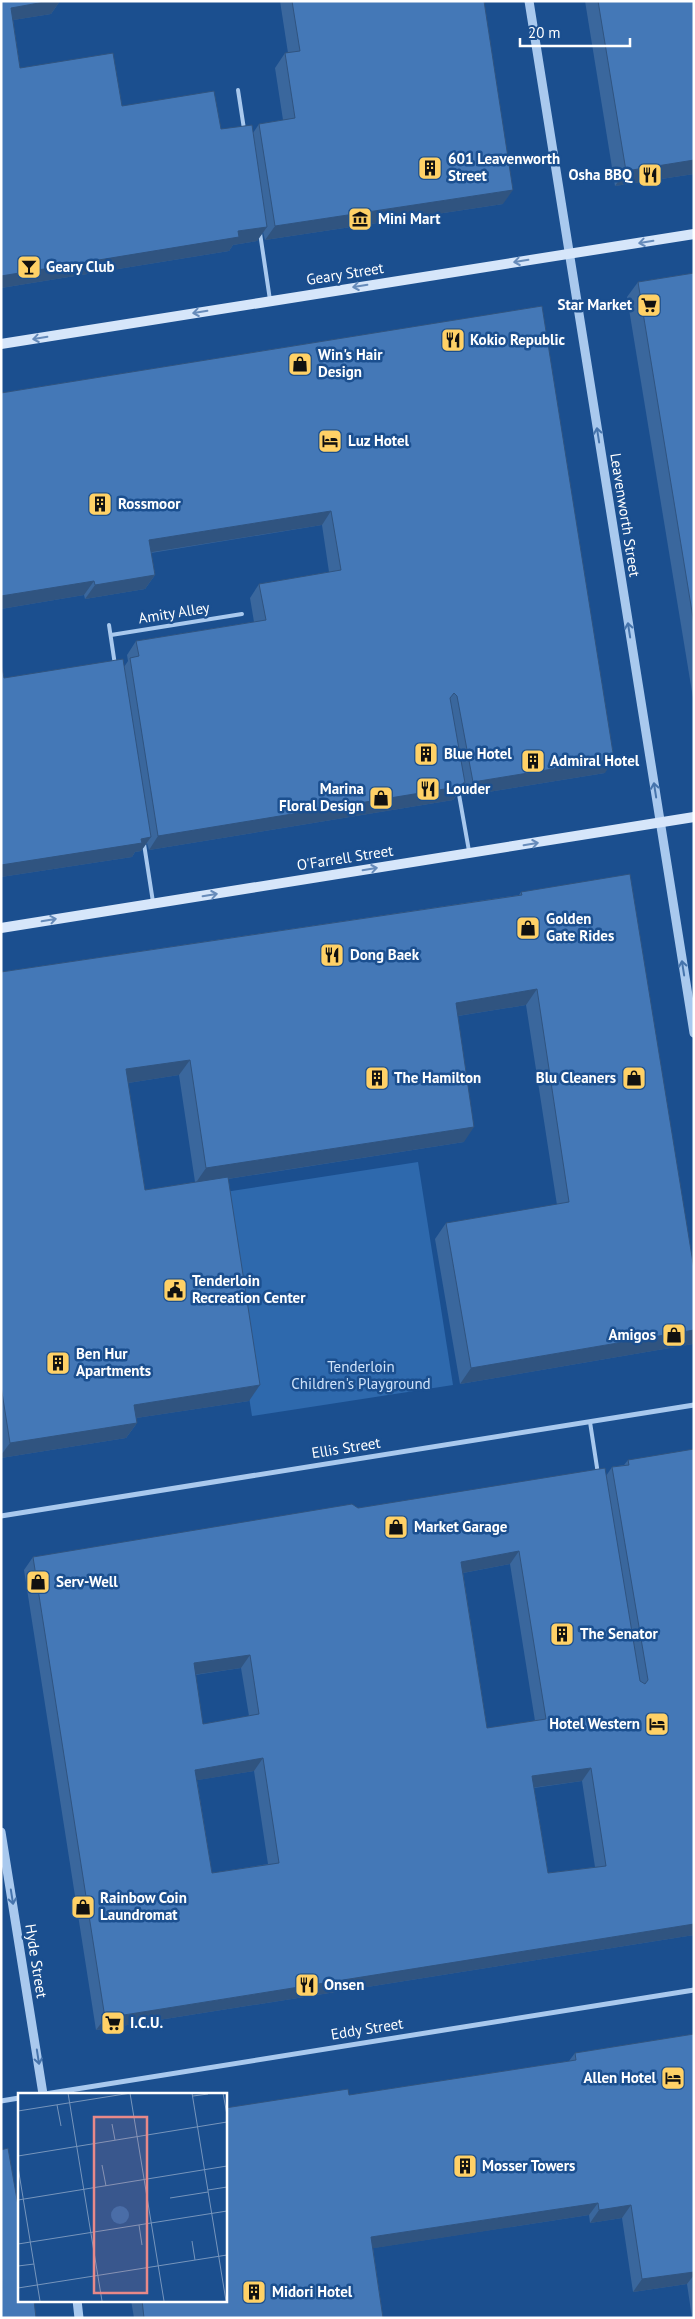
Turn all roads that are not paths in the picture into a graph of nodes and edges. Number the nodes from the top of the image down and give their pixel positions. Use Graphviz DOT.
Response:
graph roads {
  1 [pos="529,1"];
  2 [pos="238,90"];
  3 [pos="245,137"];
  4 [pos="260,231"];
  5 [pos="694,234"];
  6 [pos="569,253"];
  7 [pos="271,301"];
  8 [pos="1,344"];
  9 [pos="242,614"];
  10 [pos="109,625"];
  11 [pos="111,635"];
  12 [pos="117,674"];
  13 [pos="458,787"];
  14 [pos="694,817"];
  15 [pos="660,822"];
  16 [pos="143,840"];
  17 [pos="469,853"];
  18 [pos="153,904"];
  19 [pos="1,928"];
  20 [pos="694,1033"];
  21 [pos="694,1405"];
  22 [pos="590,1422"];
  23 [pos="600,1481"];
  24 [pos="1,1516"];
  25 [pos="1,1832"];
  26 [pos="694,1990"];
  27 [pos="44,2093"];
  28 [pos="50,2093"];
  29 [pos="18,2098"];
  30 [pos="1,2101"];
  31 [pos="77,2302"];
  32 [pos="79,2318"];
  1 -- 6 [label="street, Leavenworth Street"];
  2 -- 3 [label="lane"];
  4 -- 7 [label="lane"];
  5 -- 6 [label="main road, Geary Street, one-way"];
  6 -- 7 [label="main road, Geary Street, one-way"];
  15 -- 6 [label="street, Leavenworth Street, one-way"];
  7 -- 8 [label="main road, Geary Street, one-way"];
  9 -- 11 [label="lane, Amity Alley"];
  10 -- 11 [label="lane"];
  11 -- 12 [label="lane"];
  13 -- 17 [label="lane"];
  14 -- 15 [label="main road, O'Farrell Street"];
  17 -- 15 [label="main road, O'Farrell Street, one-way"];
  20 -- 15 [label="street, Leavenworth Street, one-way"];
  16 -- 18 [label="lane"];
  18 -- 17 [label="main road, O'Farrell Street, one-way"];
  19 -- 18 [label="main road, O'Farrell Street, one-way"];
  21 -- 22 [label="street, Ellis Street"];
  22 -- 23 [label="lane"];
  22 -- 24 [label="street, Ellis Street"];
  25 -- 27 [label="street, Hyde Street, one-way"];
  26 -- 28 [label="street, Eddy Street"];
  29 -- 30 [label="street"];
  31 -- 32 [label="street"];
}
